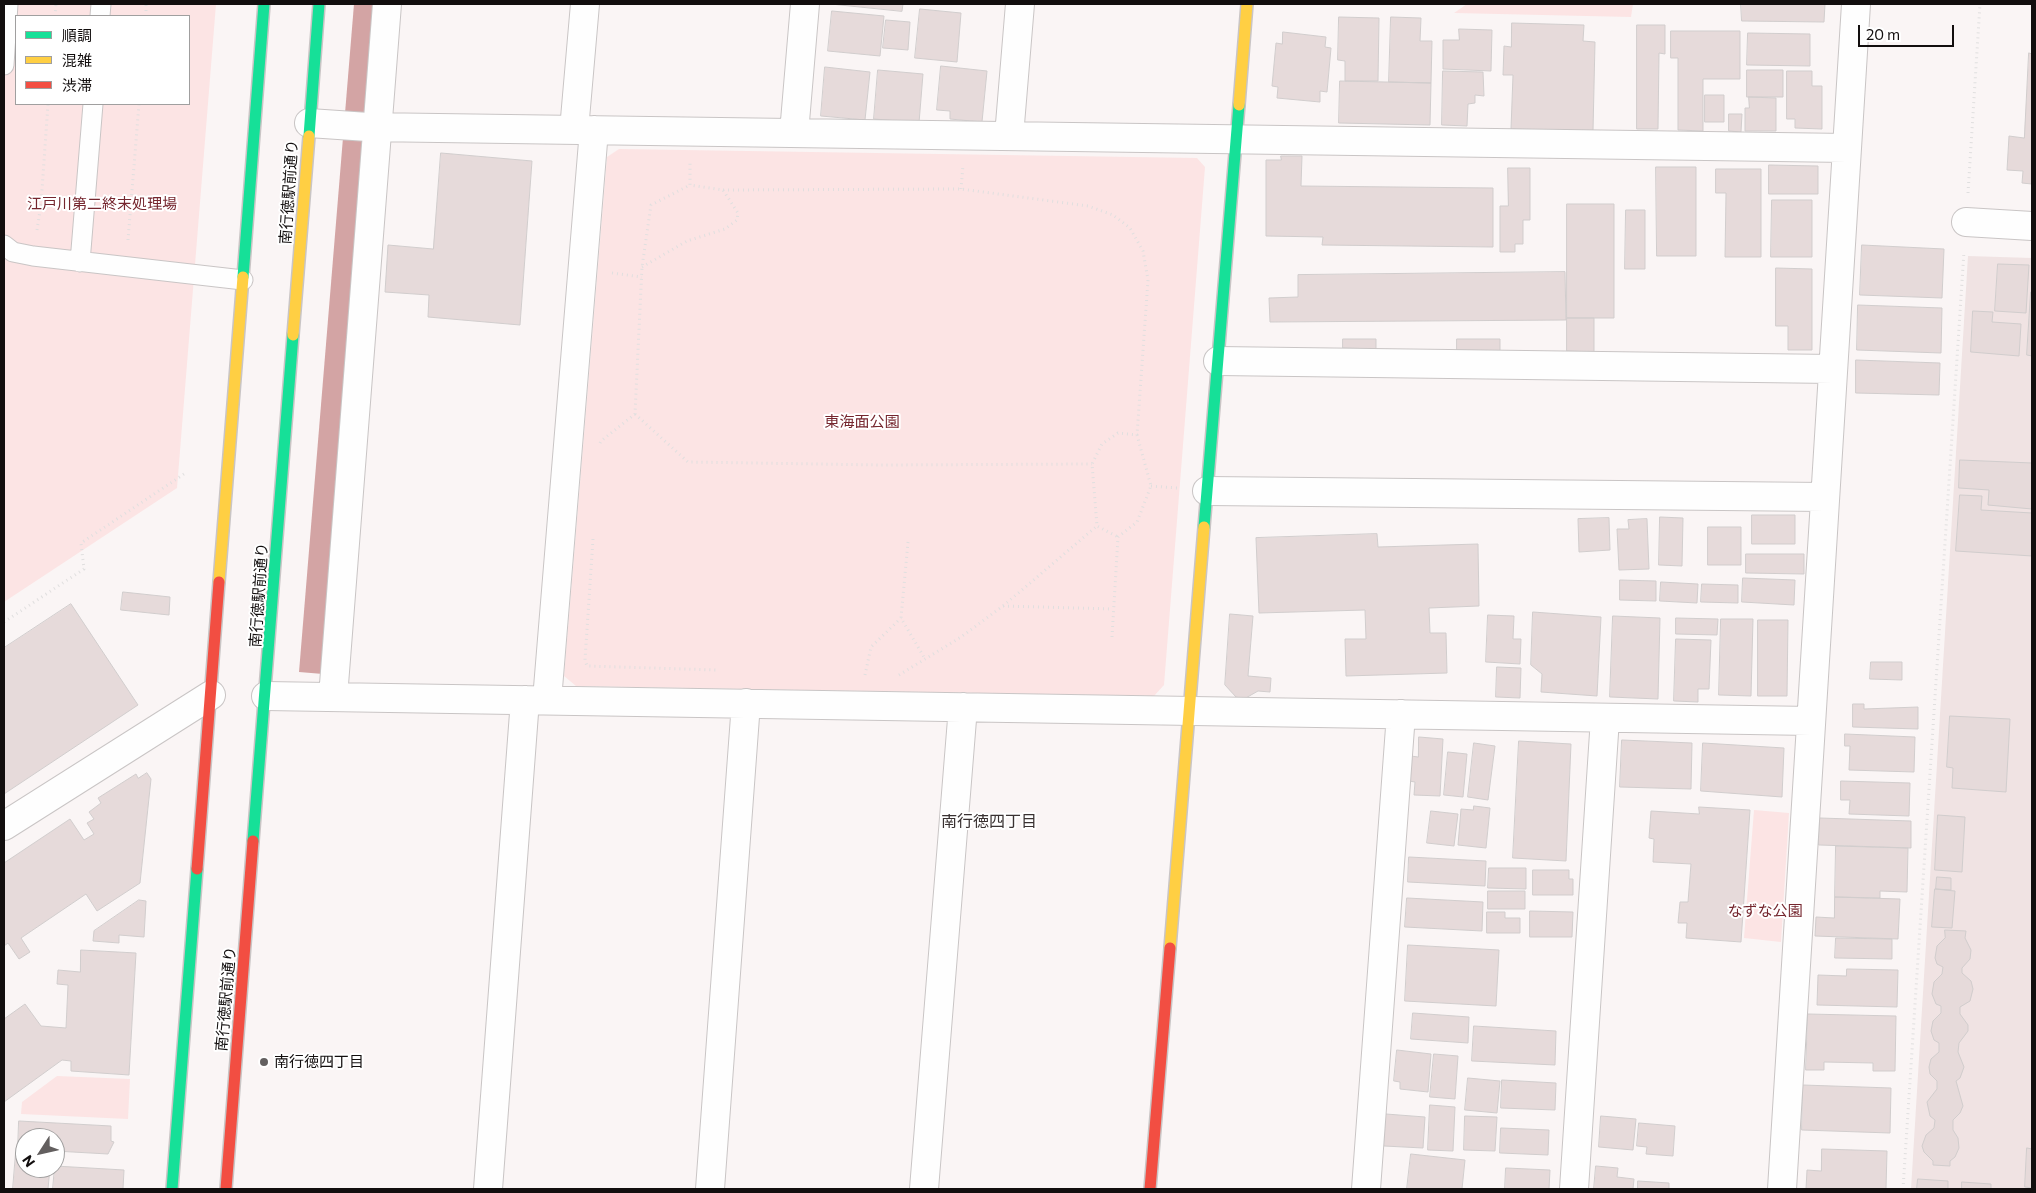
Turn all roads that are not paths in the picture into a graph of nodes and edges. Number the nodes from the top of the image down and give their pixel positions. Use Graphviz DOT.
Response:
graph roads {
  1 [pos="8,4"];
  2 [pos="264,4"];
  3 [pos="319,4"];
  4 [pos="387,4"];
  5 [pos="585,4"];
  6 [pos="805,4"];
  7 [pos="1020,4"];
  8 [pos="1247,4"];
  9 [pos="1856,4"];
  10 [pos="4,65"];
  11 [pos="93,105"];
  12 [pos="309,123"];
  13 [pos="363,127"];
  14 [pos="584,130"];
  15 [pos="794,133"];
  16 [pos="1009,136"];
  17 [pos="1236,139"];
  18 [pos="1847,148"];
  19 [pos="1966,222"];
  20 [pos="2032,226"];
  21 [pos="4,245"];
  22 [pos="80,262"];
  23 [pos="243,280"];
  24 [pos="1218,361"];
  25 [pos="1833,370"];
  26 [pos="1207,491"];
  27 [pos="1825,497"];
  28 [pos="211,695"];
  29 [pos="266,696"];
  30 [pos="333,697"];
  31 [pos="536,700"];
  32 [pos="746,704"];
  33 [pos="963,707"];
  34 [pos="1189,710"];
  35 [pos="1401,714"];
  36 [pos="1605,718"];
  37 [pos="1811,721"];
  38 [pos="4,826"];
  39 [pos="172,1189"];
  40 [pos="226,1189"];
  41 [pos="488,1189"];
  42 [pos="710,1189"];
  43 [pos="924,1189"];
  44 [pos="1150,1189"];
  45 [pos="1366,1189"];
  46 [pos="1574,1189"];
  47 [pos="1782,1189"];
  1 -- 10 [label="lane"];
  2 -- 23 [label="street"];
  3 -- 12 [label="street, 南行徳駅前通り"];
  4 -- 13 [label="street"];
  5 -- 14 [label="street"];
  6 -- 15 [label="street"];
  7 -- 16 [label="street"];
  8 -- 17 [label="street"];
  9 -- 18 [label="street"];
  11 -- 22 [label="lane"];
  12 -- 13 [label="street"];
  12 -- 29 [label="street, 南行徳駅前通り"];
  13 -- 14 [label="street"];
  13 -- 30 [label="street"];
  14 -- 15 [label="street"];
  14 -- 31 [label="street"];
  15 -- 16 [label="street"];
  16 -- 17 [label="street"];
  17 -- 18 [label="street"];
  17 -- 24 [label="street"];
  18 -- 25 [label="street"];
  19 -- 20 [label="street"];
  21 -- 22 [label="lane"];
  22 -- 23 [label="lane"];
  23 -- 28 [label="street"];
  24 -- 25 [label="street"];
  24 -- 26 [label="street"];
  25 -- 27 [label="street"];
  26 -- 27 [label="street"];
  26 -- 34 [label="street"];
  27 -- 37 [label="street"];
  28 -- 38 [label="street"];
  28 -- 39 [label="street"];
  29 -- 30 [label="street"];
  29 -- 40 [label="street, 南行徳駅前通り"];
  30 -- 31 [label="street"];
  31 -- 32 [label="street"];
  31 -- 41 [label="street"];
  32 -- 33 [label="street"];
  32 -- 42 [label="street"];
  33 -- 34 [label="street"];
  33 -- 43 [label="street"];
  34 -- 35 [label="street"];
  34 -- 44 [label="street"];
  35 -- 36 [label="street"];
  35 -- 45 [label="street"];
  36 -- 37 [label="street"];
  36 -- 46 [label="street"];
  37 -- 47 [label="street"];
}
